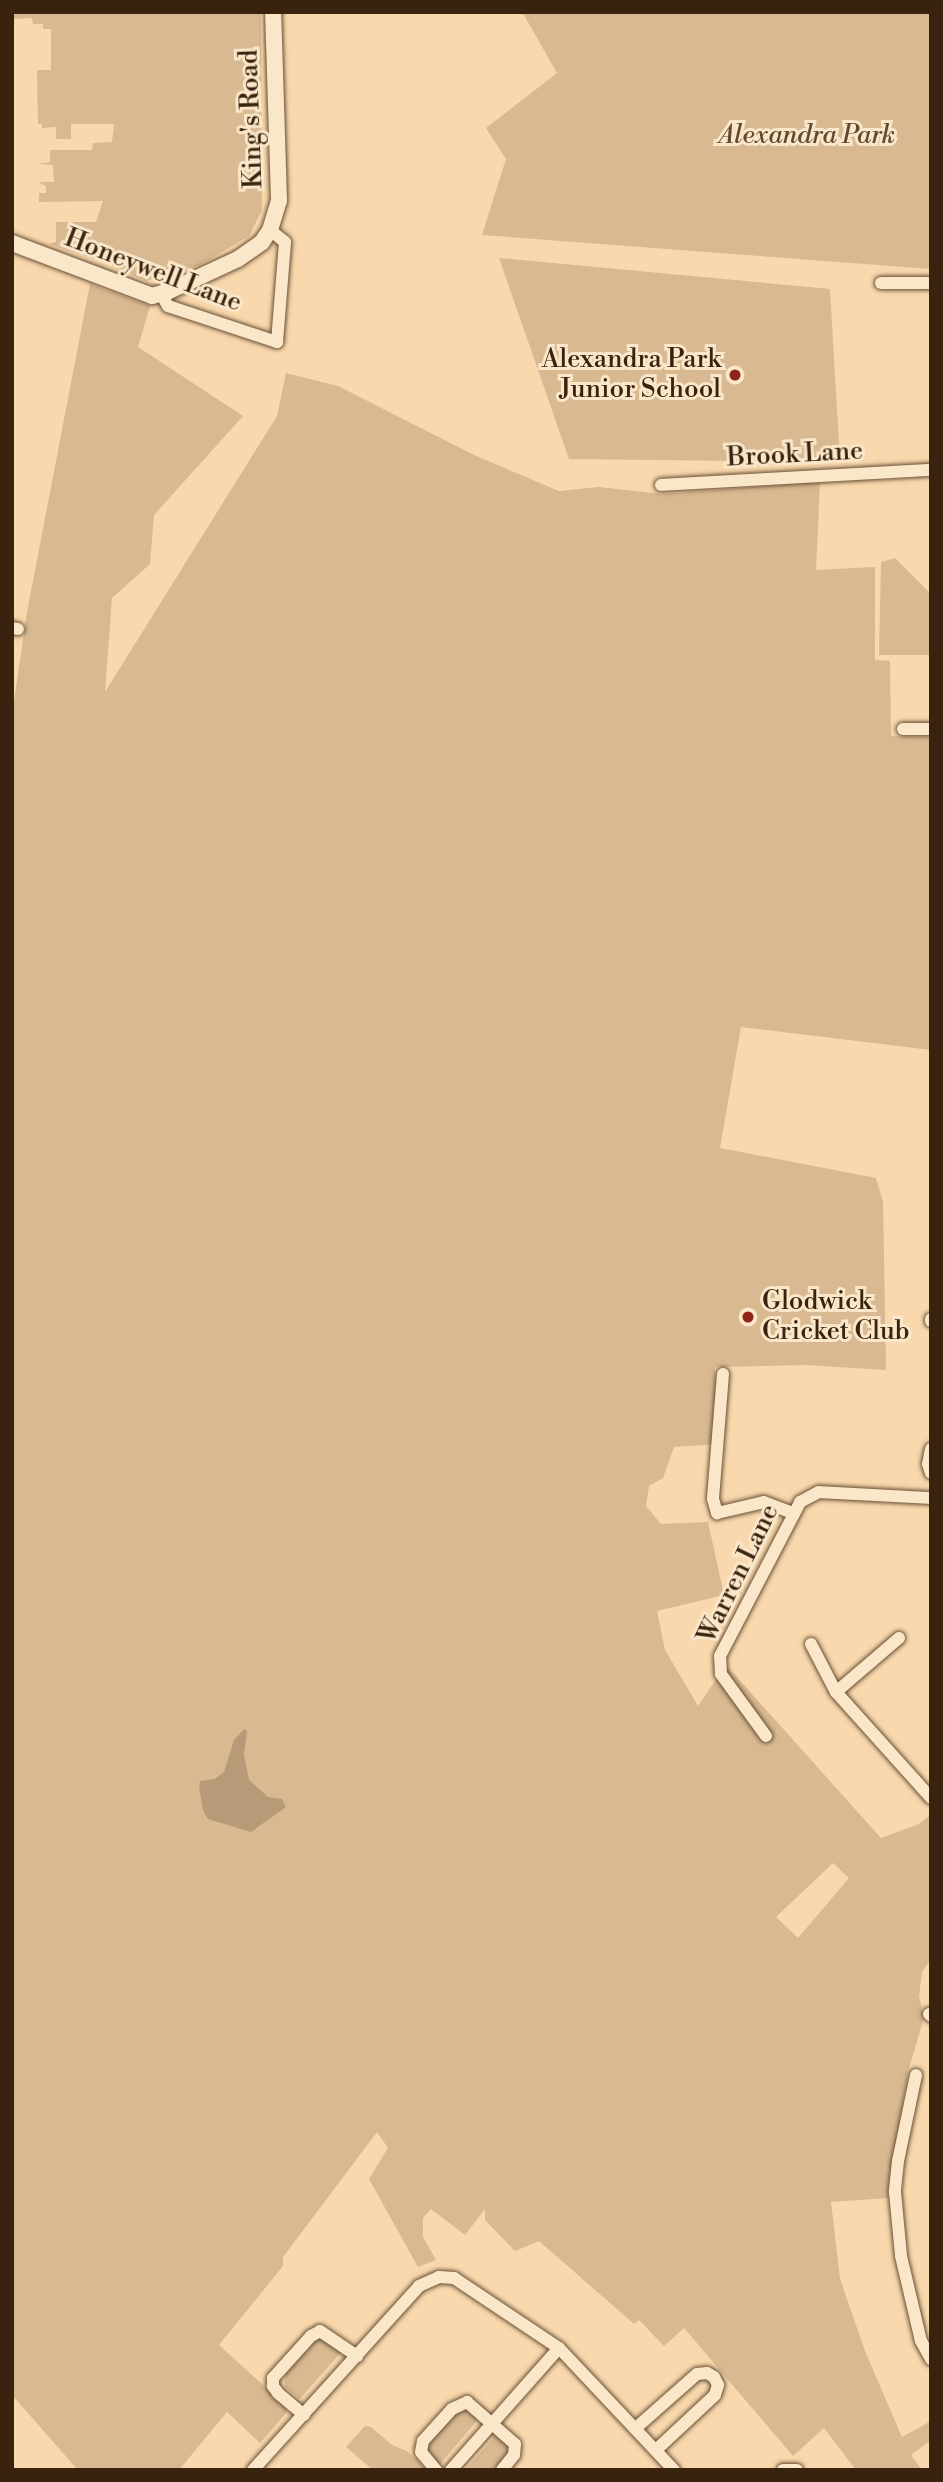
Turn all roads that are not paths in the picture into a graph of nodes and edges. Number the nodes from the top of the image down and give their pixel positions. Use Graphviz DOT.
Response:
graph roads {
  1 [pos="273,12"];
  2 [pos="270,230"];
  3 [pos="12,243"];
  4 [pos="881,283"];
  5 [pos="931,283"];
  6 [pos="161,294"];
  7 [pos="931,470"];
  8 [pos="661,485"];
  9 [pos="903,729"];
  10 [pos="931,729"];
  11 [pos="723,1374"];
  12 [pos="931,1449"];
  13 [pos="931,1473"];
  14 [pos="931,1498"];
  15 [pos="793,1513"];
  16 [pos="898,1638"];
  17 [pos="811,1644"];
  18 [pos="836,1692"];
  19 [pos="766,1736"];
  20 [pos="928,1788"];
  21 [pos="916,2075"];
  22 [pos="559,2348"];
  23 [pos="357,2356"];
  24 [pos="931,2359"];
  25 [pos="304,2415"];
  26 [pos="493,2423"];
  27 [pos="636,2427"];
  28 [pos="656,2450"];
  29 [pos="253,2470"];
  30 [pos="436,2470"];
  31 [pos="451,2470"];
  32 [pos="502,2470"];
  33 [pos="674,2470"];
  34 [pos="783,2470"];
  35 [pos="797,2470"];
  1 -- 2 [label="street, King's Road"];
  2 -- 6 [label="street"];
  2 -- 6 [label="street, Honeywell Lane"];
  3 -- 6 [label="street, Honeywell Lane"];
  4 -- 5 [label="street"];
  7 -- 8 [label="street, Brook Lane"];
  9 -- 10 [label="street"];
  11 -- 15 [label="street"];
  12 -- 13 [label="street"];
  14 -- 15 [label="street, Warren Lane"];
  15 -- 19 [label="street, Warren Lane"];
  16 -- 18 [label="street"];
  17 -- 18 [label="street"];
  18 -- 20 [label="street"];
  21 -- 24 [label="street"];
  22 -- 23 [label="street"];
  22 -- 26 [label="street"];
  22 -- 27 [label="street"];
  23 -- 25 [label="street"];
  23 -- 25 [label="street"];
  25 -- 29 [label="street"];
  26 -- 30 [label="street"];
  26 -- 31 [label="street"];
  26 -- 32 [label="street"];
  27 -- 28 [label="street"];
  27 -- 28 [label="street"];
  28 -- 33 [label="street"];
  34 -- 35 [label="street"];
}
